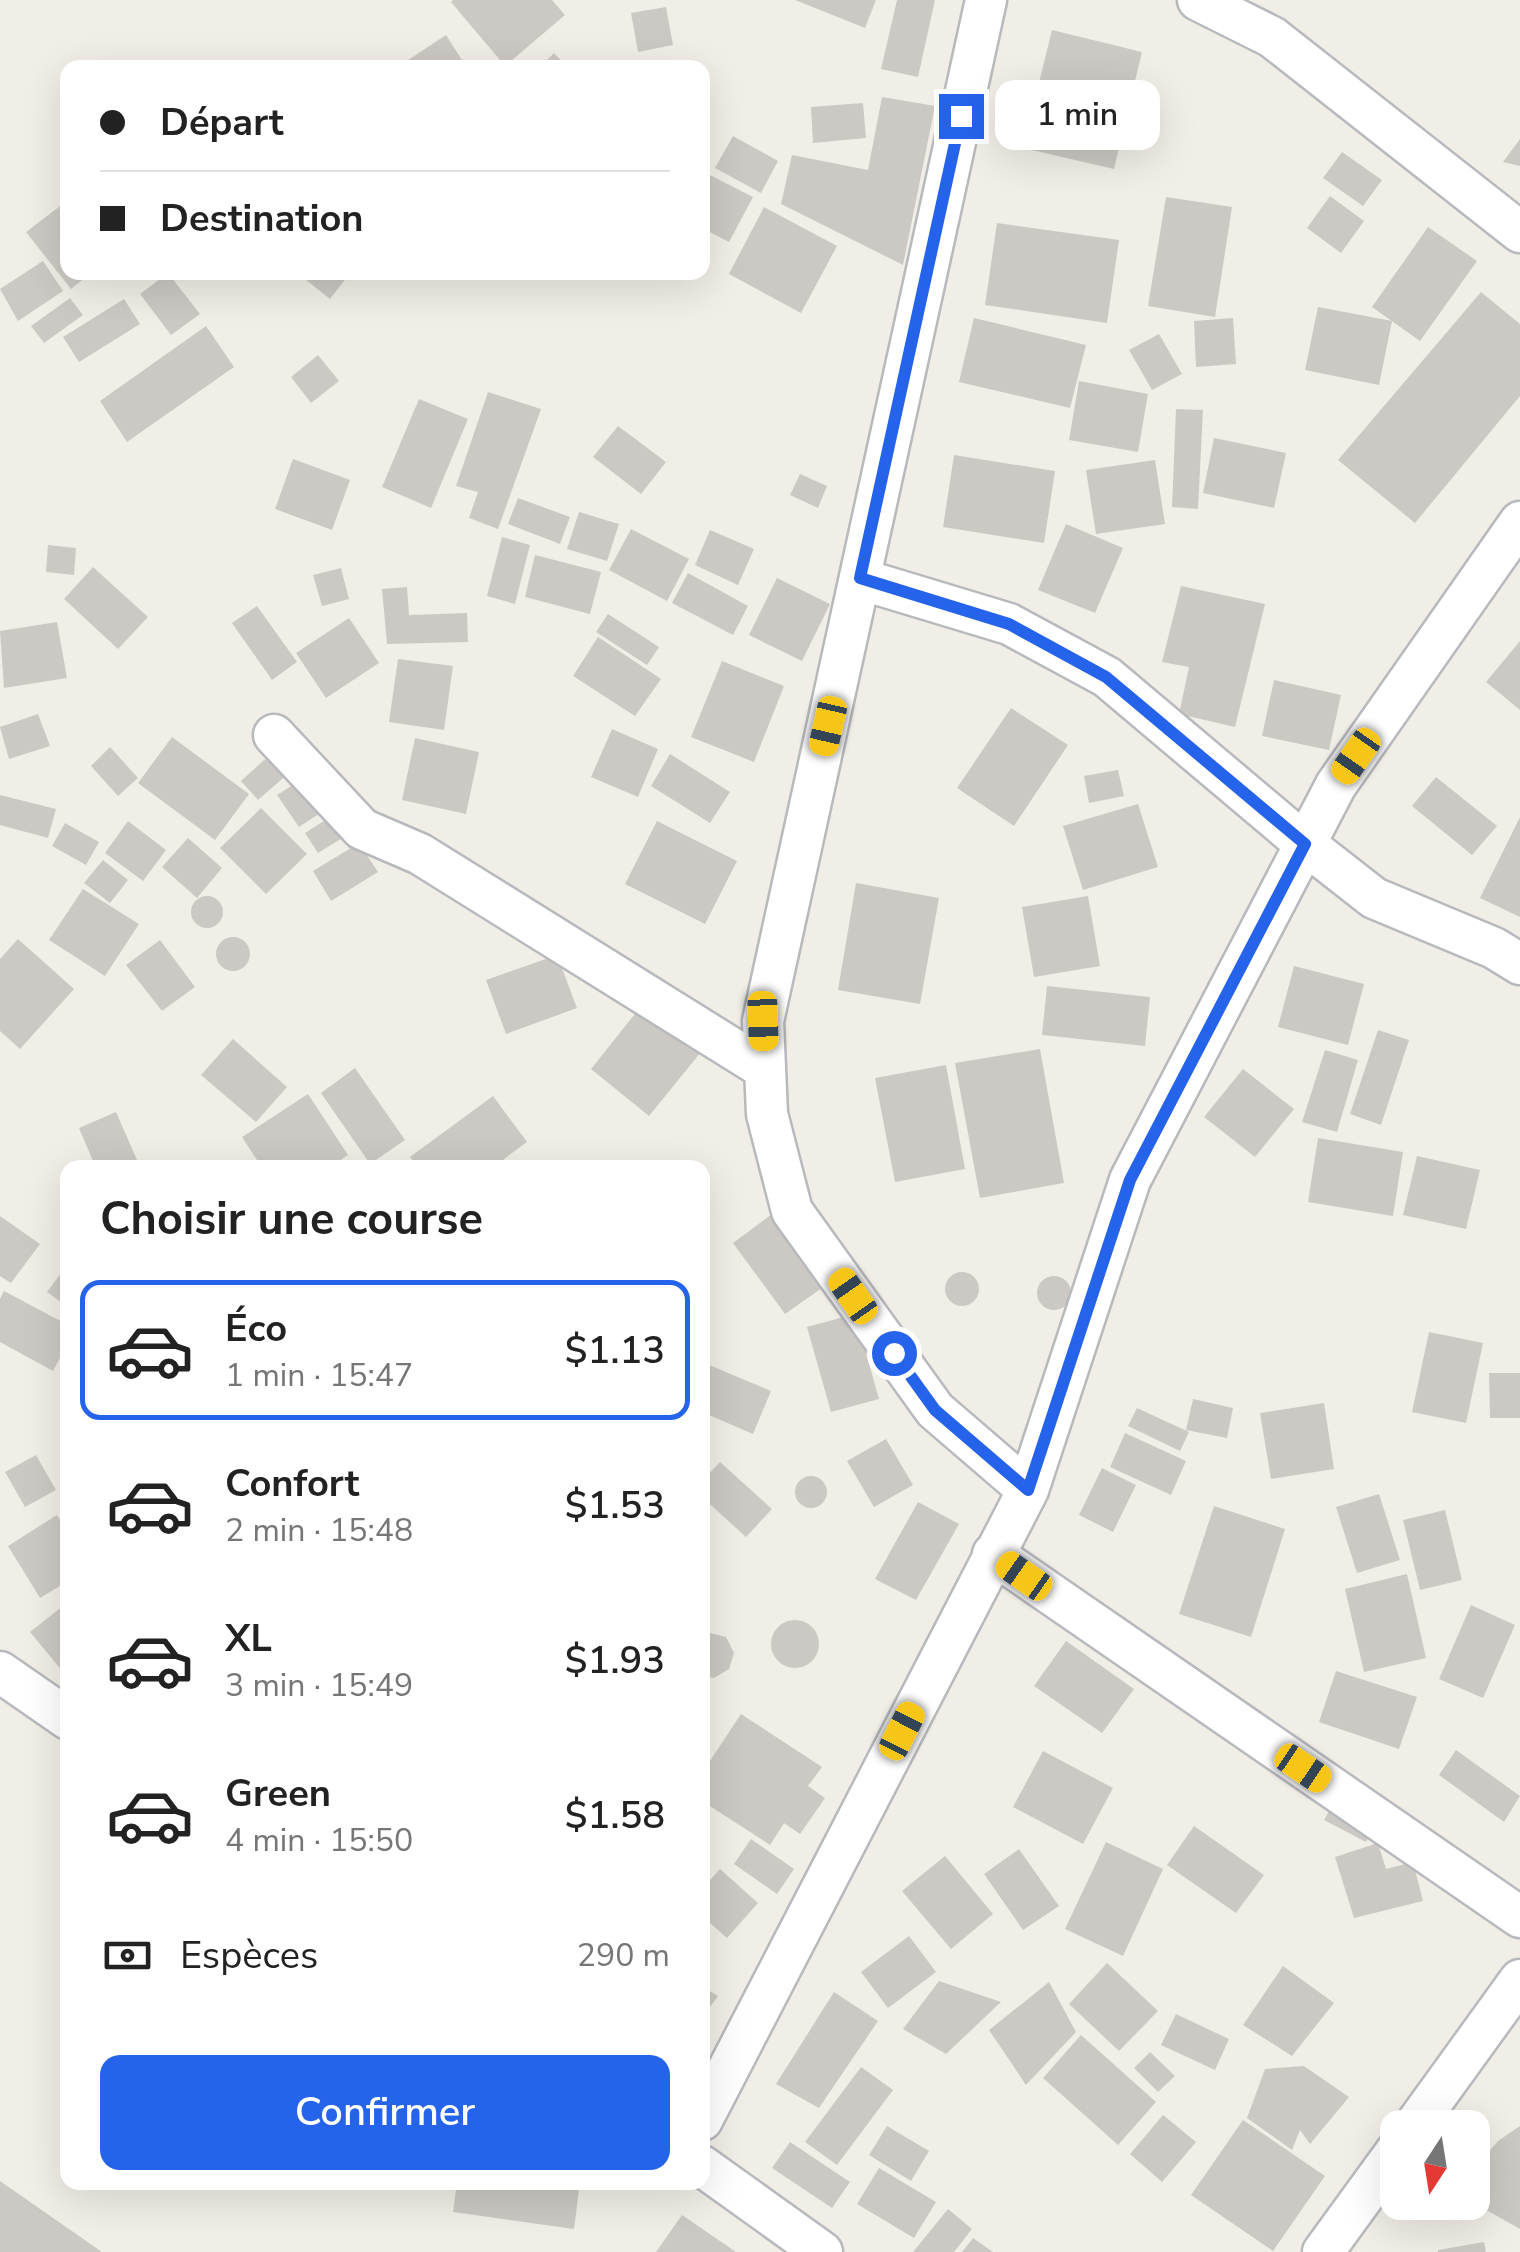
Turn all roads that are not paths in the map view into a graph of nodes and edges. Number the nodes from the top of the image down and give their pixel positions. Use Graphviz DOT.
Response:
graph roads {
  1 [pos="986,0"];
  2 [pos="1198,0"];
  3 [pos="1520,232"];
  4 [pos="1520,522"];
  5 [pos="860,578"];
  6 [pos="274,735"];
  7 [pos="1305,844"];
  8 [pos="1520,964"];
  9 [pos="765,1069"];
  10 [pos="1028,1490"];
  11 [pos="993,1554"];
  12 [pos="0,1672"];
  13 [pos="60,1713"];
  14 [pos="1520,1917"];
  15 [pos="1520,1980"];
  16 [pos="710,2104"];
  17 [pos="1426,2110"];
  18 [pos="710,2172"];
  19 [pos="1380,2174"];
  20 [pos="822,2252"];
  21 [pos="1323,2252"];
  1 -- 5 [label="street"];
  2 -- 3 [label="street"];
  4 -- 7 [label="street"];
  5 -- 7 [label="street"];
  5 -- 9 [label="street"];
  6 -- 9 [label="street"];
  7 -- 8 [label="street"];
  7 -- 10 [label="street"];
  9 -- 10 [label="street"];
  10 -- 11 [label="street"];
  11 -- 14 [label="street"];
  11 -- 16 [label="street"];
  12 -- 13 [label="street"];
  15 -- 17 [label="street"];
  18 -- 20 [label="street"];
  19 -- 21 [label="street"];
}
